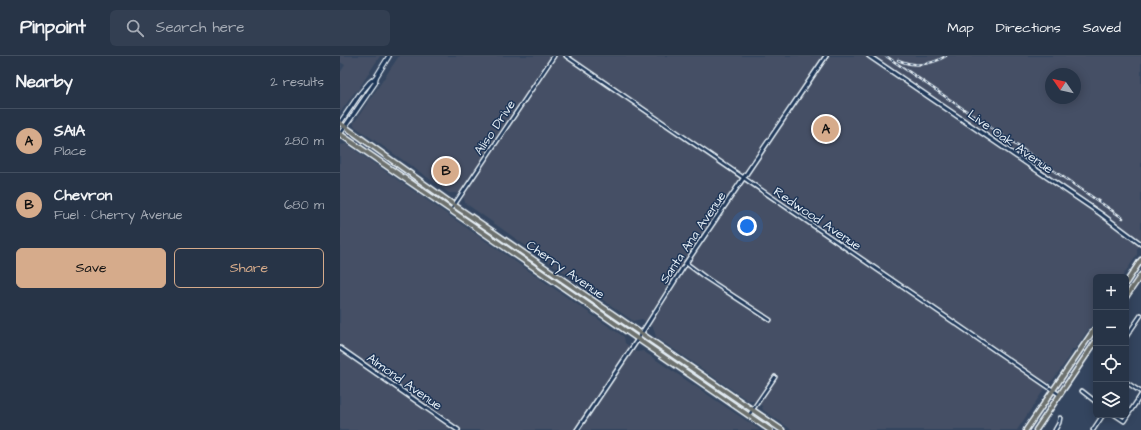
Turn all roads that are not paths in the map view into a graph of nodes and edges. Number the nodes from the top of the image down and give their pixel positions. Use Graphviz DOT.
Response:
graph roads {
  1 [pos="389,56"];
  2 [pos="554,56"];
  3 [pos="566,56"];
  4 [pos="826,56"];
  5 [pos="869,56"];
  6 [pos="376,77"];
  7 [pos="340,123"];
  8 [pos="345,127"];
  9 [pos="340,134"];
  10 [pos="743,178"];
  11 [pos="454,204"];
  12 [pos="451,210"];
  13 [pos="1141,244"];
  14 [pos="1141,260"];
  15 [pos="686,263"];
  16 [pos="1141,275"];
  17 [pos="1129,278"];
  18 [pos="1129,293"];
  19 [pos="1141,315"];
  20 [pos="770,320"];
  21 [pos="1093,331"];
  22 [pos="641,333"];
  23 [pos="1129,333"];
  24 [pos="638,339"];
  25 [pos="1093,346"];
  26 [pos="340,348"];
  27 [pos="775,377"];
  28 [pos="1129,384"];
  29 [pos="1053,391"];
  30 [pos="1082,391"];
  31 [pos="1141,394"];
  32 [pos="1060,396"];
  33 [pos="1093,400"];
  34 [pos="753,410"];
  35 [pos="1129,413"];
  36 [pos="749,415"];
  37 [pos="1060,418"];
  38 [pos="1101,418"];
  39 [pos="458,430"];
  40 [pos="577,430"];
  41 [pos="770,430"];
  42 [pos="782,430"];
  43 [pos="1026,430"];
  44 [pos="1036,430"];
  45 [pos="1055,430"];
  46 [pos="1092,430"];
  1 -- 6 [label="main road"];
  2 -- 11 [label="street, Aliso Drive"];
  3 -- 10 [label="street, Redwood Avenue"];
  4 -- 10 [label="street, Santa Ana Avenue"];
  5 -- 13 [label="street, Live Oak Avenue"];
  6 -- 7 [label="main road"];
  6 -- 8 [label="main road"];
  7 -- 8 [label="main road, Cherry Avenue"];
  8 -- 9 [label="main road"];
  8 -- 11 [label="main road, Cherry Avenue"];
  9 -- 12 [label="main road, Cherry Avenue"];
  10 -- 15 [label="street, Santa Ana Avenue"];
  10 -- 29 [label="street, Redwood Avenue"];
  11 -- 12 [label="street, Aliso Drive"];
  11 -- 22 [label="main road, Cherry Avenue"];
  12 -- 24 [label="main road, Cherry Avenue"];
  14 -- 17 [label="main road"];
  15 -- 20 [label="street"];
  15 -- 22 [label="street, Santa Ana Avenue"];
  16 -- 18 [label="main road"];
  19 -- 23 [label="street"];
  21 -- 29 [label="main road"];
  22 -- 24 [label="street, Santa Ana Avenue"];
  22 -- 34 [label="main road, Cherry Avenue"];
  24 -- 36 [label="main road, Cherry Avenue"];
  24 -- 40 [label="street, Santa Ana Avenue"];
  25 -- 32 [label="main road"];
  26 -- 39 [label="street, Almond Avenue"];
  27 -- 34 [label="street"];
  28 -- 31 [label="street"];
  29 -- 32 [label="street, Redwood Avenue"];
  29 -- 43 [label="main road"];
  30 -- 33 [label="street"];
  31 -- 35 [label="street"];
  32 -- 44 [label="main road"];
  34 -- 36 [label="street"];
  34 -- 42 [label="main road, Cherry Avenue"];
  36 -- 41 [label="main road, Cherry Avenue"];
  37 -- 45 [label="street"];
  38 -- 46 [label="street"];
}
